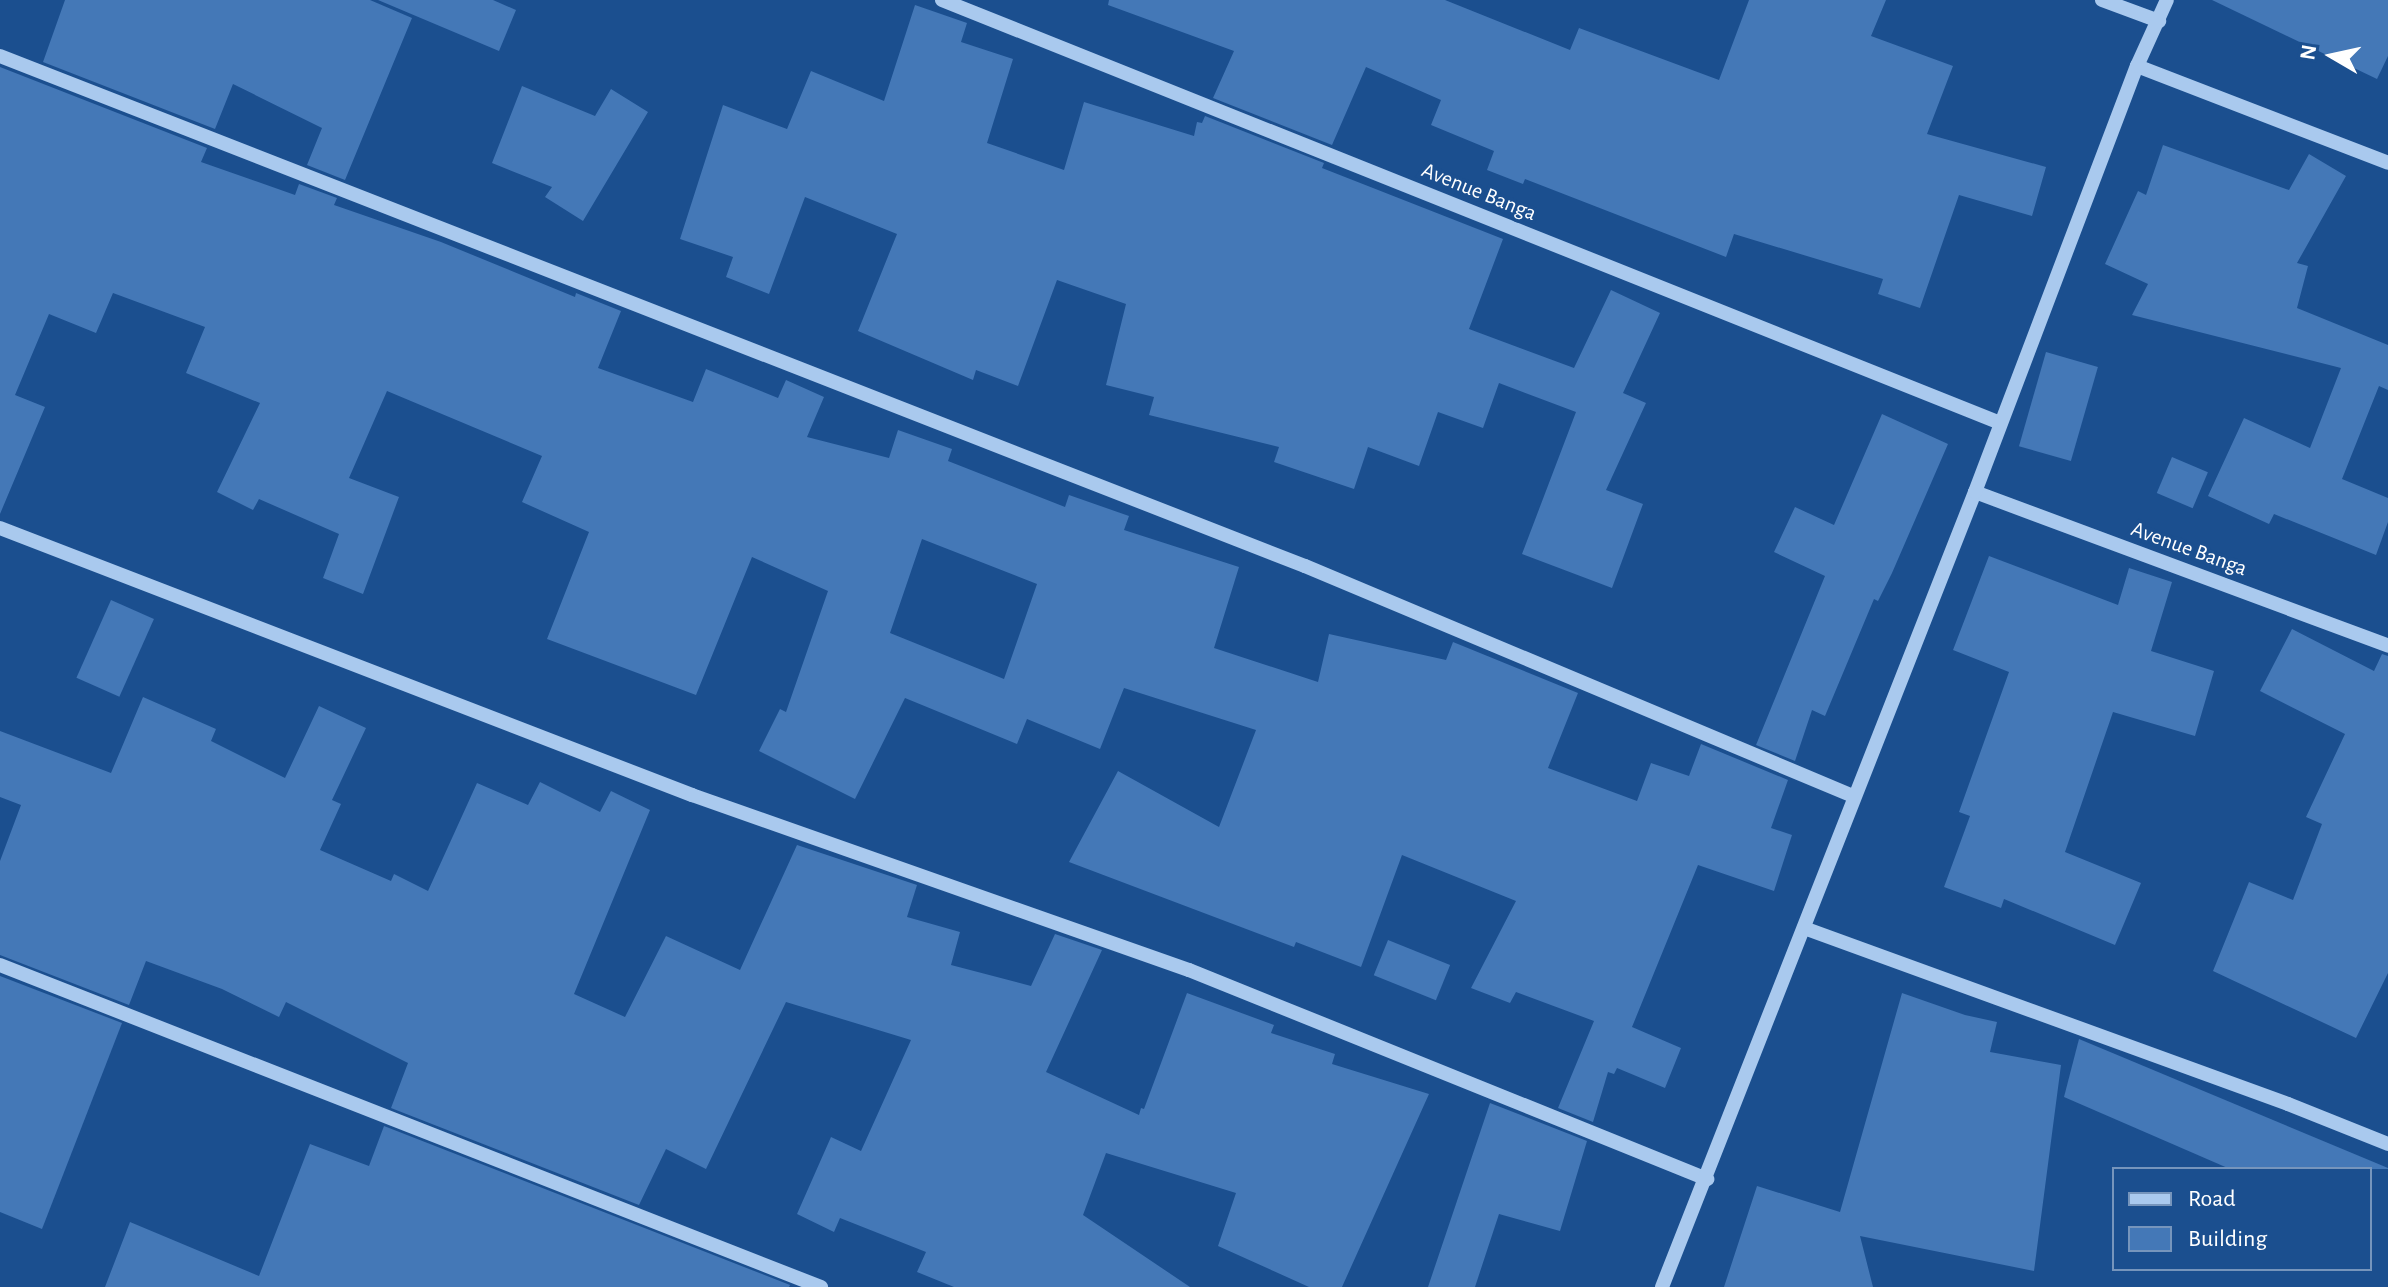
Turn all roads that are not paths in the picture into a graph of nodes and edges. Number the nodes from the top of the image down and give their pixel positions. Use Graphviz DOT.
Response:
graph roads {
  1 [pos="942,0"];
  2 [pos="2102,0"];
  3 [pos="2167,0"];
  4 [pos="2159,21"];
  5 [pos="0,56"];
  6 [pos="2137,66"];
  7 [pos="2388,163"];
  8 [pos="2000,423"];
  9 [pos="1975,492"];
  10 [pos="0,528"];
  11 [pos="2388,646"];
  12 [pos="1853,796"];
  13 [pos="1804,928"];
  14 [pos="0,965"];
  15 [pos="2388,1144"];
  16 [pos="1707,1179"];
  17 [pos="821,1287"];
  18 [pos="1662,1287"];
  1 -- 8 [label="street, Avenue Banga"];
  2 -- 4 [label="street"];
  3 -- 4 [label="street"];
  4 -- 6 [label="street"];
  5 -- 12 [label="street"];
  6 -- 7 [label="street"];
  6 -- 8 [label="street"];
  8 -- 9 [label="street"];
  9 -- 11 [label="street, Avenue Banga"];
  9 -- 12 [label="street"];
  10 -- 16 [label="street"];
  12 -- 13 [label="street"];
  13 -- 15 [label="street"];
  13 -- 16 [label="street"];
  14 -- 17 [label="street"];
  16 -- 18 [label="street"];
}
